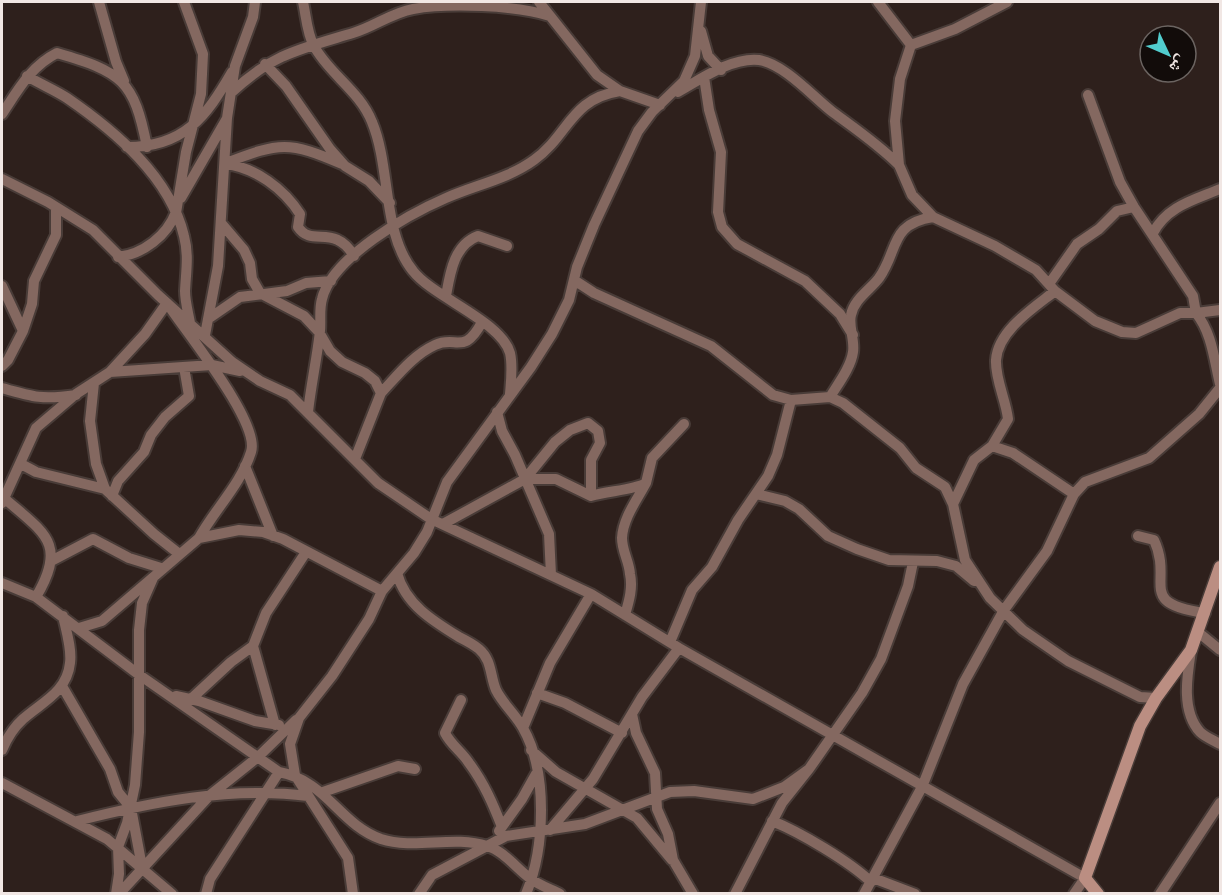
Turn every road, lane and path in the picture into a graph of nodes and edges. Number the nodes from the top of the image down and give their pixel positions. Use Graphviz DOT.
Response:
graph roads {
  1 [pos="99,2"];
  2 [pos="184,2"];
  3 [pos="255,2"];
  4 [pos="303,2"];
  5 [pos="506,2"];
  6 [pos="539,2"];
  7 [pos="701,2"];
  8 [pos="878,2"];
  9 [pos="1007,2"];
  10 [pos="520,9"];
  11 [pos="550,16"];
  12 [pos="700,24"];
  13 [pos="313,45"];
  14 [pos="911,45"];
  15 [pos="265,64"];
  16 [pos="235,66"];
  17 [pos="721,70"];
  18 [pos="27,76"];
  19 [pos="704,77"];
  20 [pos="124,82"];
  21 [pos="620,91"];
  22 [pos="231,93"];
  23 [pos="1088,95"];
  24 [pos="664,101"];
  25 [pos="2,114"];
  26 [pos="227,118"];
  27 [pos="195,124"];
  28 [pos="127,147"];
  29 [pos="147,147"];
  30 [pos="225,164"];
  31 [pos="900,165"];
  32 [pos="345,166"];
  33 [pos="2,179"];
  34 [pos="1221,189"];
  35 [pos="390,203"];
  36 [pos="56,207"];
  37 [pos="1134,207"];
  38 [pos="176,214"];
  39 [pos="933,217"];
  40 [pos="221,223"];
  41 [pos="395,226"];
  42 [pos="1153,233"];
  43 [pos="507,246"];
  44 [pos="354,255"];
  45 [pos="118,257"];
  46 [pos="574,280"];
  47 [pos="331,281"];
  48 [pos="2,286"];
  49 [pos="1052,287"];
  50 [pos="260,293"];
  51 [pos="446,296"];
  52 [pos="167,303"];
  53 [pos="1221,310"];
  54 [pos="1196,313"];
  55 [pos="208,319"];
  56 [pos="482,322"];
  57 [pos="190,323"];
  58 [pos="23,331"];
  59 [pos="320,332"];
  60 [pos="205,335"];
  61 [pos="853,335"];
  62 [pos="212,365"];
  63 [pos="2,366"];
  64 [pos="184,367"];
  65 [pos="110,372"];
  66 [pos="248,372"];
  67 [pos="93,383"];
  68 [pos="1221,386"];
  69 [pos="2,388"];
  70 [pos="381,393"];
  71 [pos="76,394"];
  72 [pos="510,394"];
  73 [pos="830,397"];
  74 [pos="791,400"];
  75 [pos="308,412"];
  76 [pos="497,412"];
  77 [pos="684,424"];
  78 [pos="992,446"];
  79 [pos="355,459"];
  80 [pos="21,464"];
  81 [pos="245,466"];
  82 [pos="525,479"];
  83 [pos="646,483"];
  84 [pos="109,492"];
  85 [pos="756,494"];
  86 [pos="1074,494"];
  87 [pos="591,496"];
  88 [pos="3,500"];
  89 [pos="953,504"];
  90 [pos="431,519"];
  91 [pos="443,524"];
  92 [pos="273,536"];
  93 [pos="1138,536"];
  94 [pos="199,538"];
  95 [pos="306,552"];
  96 [pos="178,553"];
  97 [pos="53,560"];
  98 [pos="913,562"];
  99 [pos="1220,570"];
  100 [pos="158,571"];
  101 [pos="397,573"];
  102 [pos="551,575"];
  103 [pos="2,583"];
  104 [pos="980,585"];
  105 [pos="382,591"];
  106 [pos="591,594"];
  107 [pos="36,597"];
  108 [pos="1004,610"];
  109 [pos="1206,613"];
  110 [pos="625,615"];
  111 [pos="63,616"];
  112 [pos="79,628"];
  113 [pos="1198,632"];
  114 [pos="674,645"];
  115 [pos="253,646"];
  116 [pos="1191,650"];
  117 [pos="1221,650"];
  118 [pos="138,674"];
  119 [pos="62,686"];
  120 [pos="537,693"];
  121 [pos="169,695"];
  122 [pos="1156,698"];
  123 [pos="192,699"];
  124 [pos="461,700"];
  125 [pos="632,714"];
  126 [pos="299,718"];
  127 [pos="275,724"];
  128 [pos="523,728"];
  129 [pos="622,733"];
  130 [pos="831,735"];
  131 [pos="1221,744"];
  132 [pos="2,750"];
  133 [pos="531,750"];
  134 [pos="258,757"];
  135 [pos="415,769"];
  136 [pos="809,769"];
  137 [pos="279,772"];
  138 [pos="536,774"];
  139 [pos="295,775"];
  140 [pos="2,783"];
  141 [pos="922,787"];
  142 [pos="585,789"];
  143 [pos="323,792"];
  144 [pos="266,794"];
  145 [pos="209,796"];
  146 [pos="308,796"];
  147 [pos="656,798"];
  148 [pos="1221,803"];
  149 [pos="130,808"];
  150 [pos="626,810"];
  151 [pos="77,821"];
  152 [pos="772,821"];
  153 [pos="502,827"];
  154 [pos="546,831"];
  155 [pos="488,846"];
  156 [pos="118,847"];
  157 [pos="673,860"];
  158 [pos="142,868"];
  159 [pos="1085,878"];
  160 [pos="532,880"];
  161 [pos="872,880"];
  162 [pos="117,894"];
  163 [pos="172,894"];
  164 [pos="206,894"];
  165 [pos="353,894"];
  166 [pos="419,894"];
  167 [pos="526,894"];
  168 [pos="560,894"];
  169 [pos="693,894"];
  170 [pos="735,894"];
  171 [pos="864,894"];
  172 [pos="915,894"];
  173 [pos="1074,894"];
  174 [pos="1098,894"];
  175 [pos="1160,894"];
  1 -- 20 [label="street"];
  2 -- 27 [label="street"];
  3 -- 16 [label="street"];
  4 -- 13 [label="street"];
  5 -- 10 [label="street"];
  6 -- 11 [label="street"];
  7 -- 12 [label="street"];
  8 -- 14 [label="street"];
  9 -- 14 [label="street"];
  10 -- 11 [label="street"];
  10 -- 13 [label="street"];
  11 -- 21 [label="street"];
  12 -- 17 [label="street"];
  12 -- 24 [label="street"];
  13 -- 15 [label="street"];
  13 -- 35 [label="street"];
  14 -- 31 [label="street"];
  15 -- 22 [label="street"];
  15 -- 32 [label="street"];
  16 -- 22 [label="street"];
  16 -- 27 [label="street"];
  17 -- 19 [label="street"];
  17 -- 31 [label="street"];
  18 -- 20 [label="street"];
  18 -- 25 [label="street"];
  18 -- 28 [label="street"];
  19 -- 24 [label="street"];
  19 -- 61 [label="street"];
  20 -- 29 [label="street"];
  21 -- 24 [label="street"];
  21 -- 41 [label="street"];
  22 -- 26 [label="street"];
  23 -- 37 [label="street"];
  24 -- 46 [label="street"];
  26 -- 30 [label="street"];
  26 -- 38 [label="street"];
  27 -- 29 [label="street"];
  27 -- 38 [label="street"];
  28 -- 29 [label="street"];
  28 -- 38 [label="street"];
  30 -- 32 [label="street"];
  30 -- 40 [label="street"];
  30 -- 44 [label="street"];
  31 -- 39 [label="street"];
  32 -- 35 [label="street"];
  33 -- 36 [label="street"];
  34 -- 42 [label="street"];
  35 -- 41 [label="street"];
  36 -- 45 [label="street"];
  36 -- 58 [label="street"];
  37 -- 42 [label="street"];
  37 -- 49 [label="street"];
  38 -- 45 [label="street"];
  38 -- 57 [label="street"];
  39 -- 49 [label="street"];
  39 -- 61 [label="street"];
  40 -- 50 [label="street"];
  40 -- 55 [label="street"];
  41 -- 44 [label="street"];
  41 -- 51 [label="street"];
  42 -- 54 [label="street"];
  43 -- 51 [label="street"];
  44 -- 47 [label="street"];
  45 -- 52 [label="street"];
  46 -- 72 [label="street"];
  46 -- 74 [label="street"];
  47 -- 50 [label="street"];
  47 -- 59 [label="street"];
  48 -- 58 [label="street"];
  49 -- 54 [label="street"];
  49 -- 78 [label="street"];
  50 -- 55 [label="street"];
  50 -- 59 [label="street"];
  51 -- 56 [label="street"];
  52 -- 57 [label="street"];
  52 -- 62 [label="street"];
  52 -- 65 [label="street"];
  53 -- 54 [label="street"];
  54 -- 68 [label="street"];
  55 -- 60 [label="street"];
  56 -- 70 [label="street"];
  56 -- 72 [label="street"];
  57 -- 60 [label="street"];
  58 -- 63 [label="street"];
  59 -- 70 [label="street"];
  59 -- 75 [label="street"];
  60 -- 66 [label="street"];
  61 -- 73 [label="street"];
  62 -- 64 [label="street"];
  62 -- 66 [label="street"];
  62 -- 81 [label="street"];
  64 -- 65 [label="street"];
  64 -- 84 [label="street"];
  65 -- 67 [label="street"];
  66 -- 75 [label="street"];
  67 -- 71 [label="street"];
  67 -- 84 [label="street"];
  68 -- 86 [label="street"];
  69 -- 71 [label="street"];
  70 -- 79 [label="street"];
  71 -- 80 [label="street"];
  72 -- 76 [label="street"];
  73 -- 74 [label="street"];
  73 -- 89 [label="street"];
  74 -- 85 [label="street"];
  75 -- 79 [label="street"];
  76 -- 82 [label="street"];
  76 -- 90 [label="street"];
  77 -- 83 [label="street"];
  78 -- 86 [label="street"];
  78 -- 89 [label="street"];
  79 -- 90 [label="street"];
  80 -- 84 [label="street"];
  80 -- 88 [label="street"];
  81 -- 92 [label="street"];
  81 -- 94 [label="street"];
  82 -- 87 [label="street"];
  82 -- 87 [label="street"];
  82 -- 91 [label="street"];
  82 -- 102 [label="street"];
  83 -- 87 [label="street"];
  83 -- 110 [label="street"];
  84 -- 96 [label="street"];
  85 -- 98 [label="street"];
  85 -- 114 [label="street"];
  86 -- 108 [label="street"];
  88 -- 97 [label="street"];
  89 -- 104 [label="street"];
  90 -- 91 [label="street"];
  90 -- 101 [label="street"];
  91 -- 102 [label="street"];
  92 -- 94 [label="street"];
  92 -- 95 [label="street"];
  93 -- 109 [label="street"];
  94 -- 96 [label="street"];
  95 -- 105 [label="street"];
  95 -- 115 [label="street"];
  96 -- 100 [label="street"];
  97 -- 100 [label="street"];
  97 -- 107 [label="street"];
  98 -- 104 [label="street"];
  98 -- 130 [label="street"];
  99 -- 109 [label="street"];
  100 -- 112 [label="street"];
  100 -- 118 [label="street"];
  101 -- 105 [label="street"];
  101 -- 128 [label="street"];
  102 -- 106 [label="street"];
  103 -- 107 [label="street"];
  104 -- 108 [label="street"];
  105 -- 126 [label="street"];
  106 -- 110 [label="street"];
  106 -- 120 [label="street"];
  107 -- 111 [label="street"];
  108 -- 122 [label="street"];
  108 -- 141 [label="street"];
  109 -- 113 [label="street"];
  110 -- 114 [label="street"];
  111 -- 112 [label="street"];
  111 -- 119 [label="street"];
  112 -- 118 [label="street"];
  113 -- 116 [label="street"];
  113 -- 117 [label="street"];
  114 -- 125 [label="street"];
  114 -- 130 [label="street"];
  115 -- 123 [label="street"];
  115 -- 127 [label="street"];
  116 -- 122 [label="street"];
  116 -- 131 [label="street"];
  118 -- 121 [label="street"];
  118 -- 149 [label="street"];
  119 -- 132 [label="street"];
  119 -- 149 [label="street"];
  120 -- 128 [label="street"];
  120 -- 129 [label="street"];
  121 -- 123 [label="street"];
  121 -- 134 [label="street"];
  122 -- 159 [label="street"];
  123 -- 127 [label="street"];
  124 -- 153 [label="street"];
  125 -- 129 [label="street"];
  125 -- 147 [label="street"];
  126 -- 127 [label="street"];
  126 -- 134 [label="street"];
  126 -- 139 [label="street"];
  128 -- 133 [label="street"];
  129 -- 142 [label="street"];
  130 -- 136 [label="street"];
  130 -- 141 [label="street"];
  133 -- 138 [label="street"];
  133 -- 142 [label="street"];
  134 -- 137 [label="street"];
  134 -- 145 [label="street"];
  135 -- 143 [label="street"];
  136 -- 147 [label="street"];
  136 -- 152 [label="street"];
  137 -- 139 [label="street"];
  137 -- 144 [label="street"];
  138 -- 153 [label="street"];
  138 -- 154 [label="street"];
  139 -- 143 [label="street"];
  139 -- 146 [label="street"];
  140 -- 151 [label="street"];
  141 -- 159 [label="street"];
  141 -- 161 [label="street"];
  142 -- 150 [label="street"];
  142 -- 154 [label="street"];
  143 -- 155 [label="street"];
  144 -- 145 [label="street"];
  144 -- 146 [label="street"];
  144 -- 164 [label="street"];
  145 -- 149 [label="street"];
  145 -- 158 [label="street"];
  146 -- 165 [label="street"];
  147 -- 150 [label="street"];
  147 -- 157 [label="street"];
  148 -- 175 [label="street"];
  149 -- 151 [label="street"];
  149 -- 156 [label="street"];
  149 -- 158 [label="street"];
  150 -- 154 [label="street"];
  150 -- 157 [label="street"];
  151 -- 156 [label="street"];
  152 -- 161 [label="street"];
  152 -- 170 [label="street"];
  153 -- 155 [label="street"];
  154 -- 155 [label="street"];
  154 -- 160 [label="street"];
  155 -- 160 [label="street"];
  155 -- 166 [label="street"];
  156 -- 158 [label="street"];
  156 -- 162 [label="street"];
  157 -- 169 [label="street"];
  158 -- 162 [label="street"];
  158 -- 163 [label="street"];
  159 -- 173 [label="street"];
  159 -- 174 [label="street"];
  160 -- 167 [label="street"];
  160 -- 168 [label="street"];
  161 -- 171 [label="street"];
  161 -- 172 [label="street"];
}
